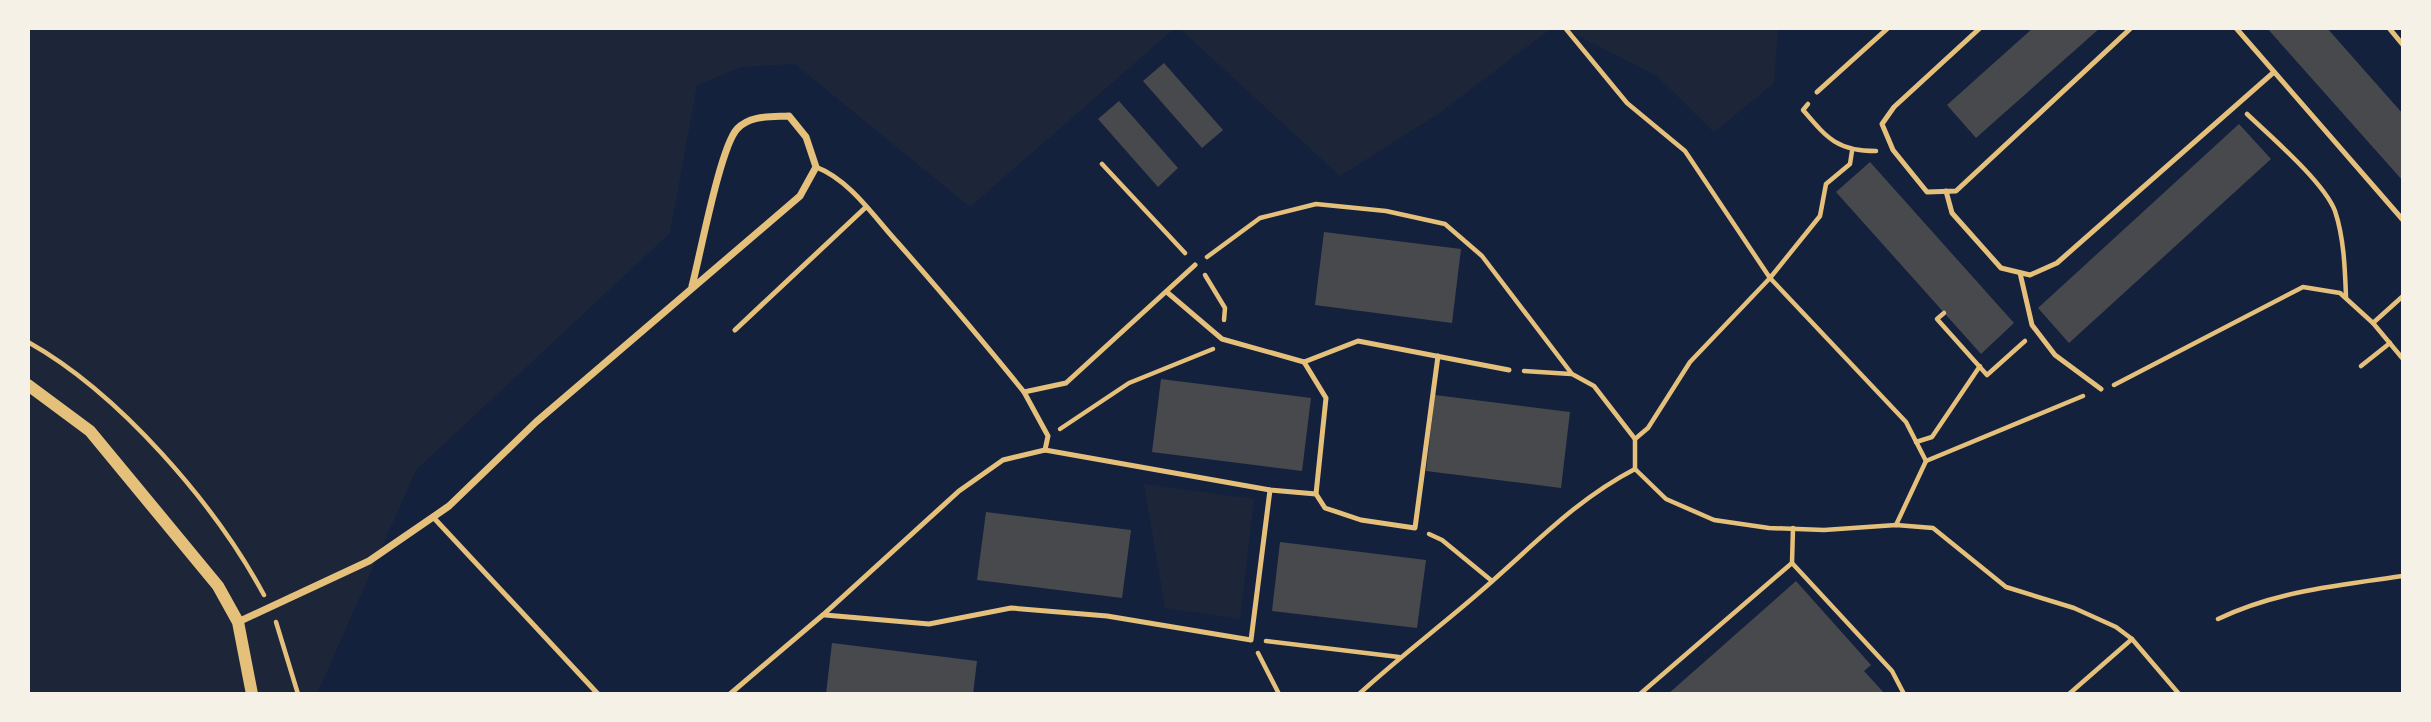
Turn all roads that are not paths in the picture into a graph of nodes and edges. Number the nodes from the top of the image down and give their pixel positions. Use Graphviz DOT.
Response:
graph roads {
  1 [pos="1888,28"];
  2 [pos="1980,28"];
  3 [pos="2131,28"];
  4 [pos="2236,28"];
  5 [pos="2389,28"];
  6 [pos="2403,45"];
  7 [pos="2274,72"];
  8 [pos="1817,92"];
  9 [pos="816,167"];
  10 [pos="1945,191"];
  11 [pos="866,207"];
  12 [pos="2403,220"];
  13 [pos="1195,265"];
  14 [pos="2020,273"];
  15 [pos="692,286"];
  16 [pos="1168,293"];
  17 [pos="736,330"];
  18 [pos="1437,356"];
  19 [pos="1304,362"];
  20 [pos="1510,370"];
  21 [pos="28,385"];
  22 [pos="2101,389"];
  23 [pos="1024,391"];
  24 [pos="1045,450"];
  25 [pos="1270,490"];
  26 [pos="1316,494"];
  27 [pos="433,517"];
  28 [pos="824,614"];
  29 [pos="238,622"];
  30 [pos="252,694"];
  31 [pos="598,694"];
  32 [pos="730,694"];
  1 -- 8 [label="lane"];
  2 -- 10 [label="lane"];
  3 -- 10 [label="lane"];
  4 -- 7 [label="lane"];
  5 -- 6 [label="lane"];
  7 -- 12 [label="lane"];
  7 -- 14 [label="lane"];
  9 -- 11 [label="lane"];
  9 -- 15 [label="street"];
  9 -- 15 [label="street"];
  10 -- 14 [label="lane"];
  11 -- 17 [label="lane"];
  11 -- 23 [label="lane"];
  13 -- 16 [label="lane"];
  14 -- 22 [label="lane"];
  15 -- 27 [label="street"];
  16 -- 19 [label="lane"];
  16 -- 23 [label="lane"];
  18 -- 19 [label="lane"];
  18 -- 20 [label="lane"];
  18 -- 26 [label="lane"];
  19 -- 26 [label="lane"];
  21 -- 29 [label="street"];
  23 -- 24 [label="lane"];
  24 -- 25 [label="lane"];
  24 -- 28 [label="lane"];
  25 -- 26 [label="lane"];
  25 -- 28 [label="lane"];
  27 -- 29 [label="street"];
  27 -- 31 [label="lane"];
  28 -- 32 [label="lane"];
  29 -- 30 [label="street"];
}
